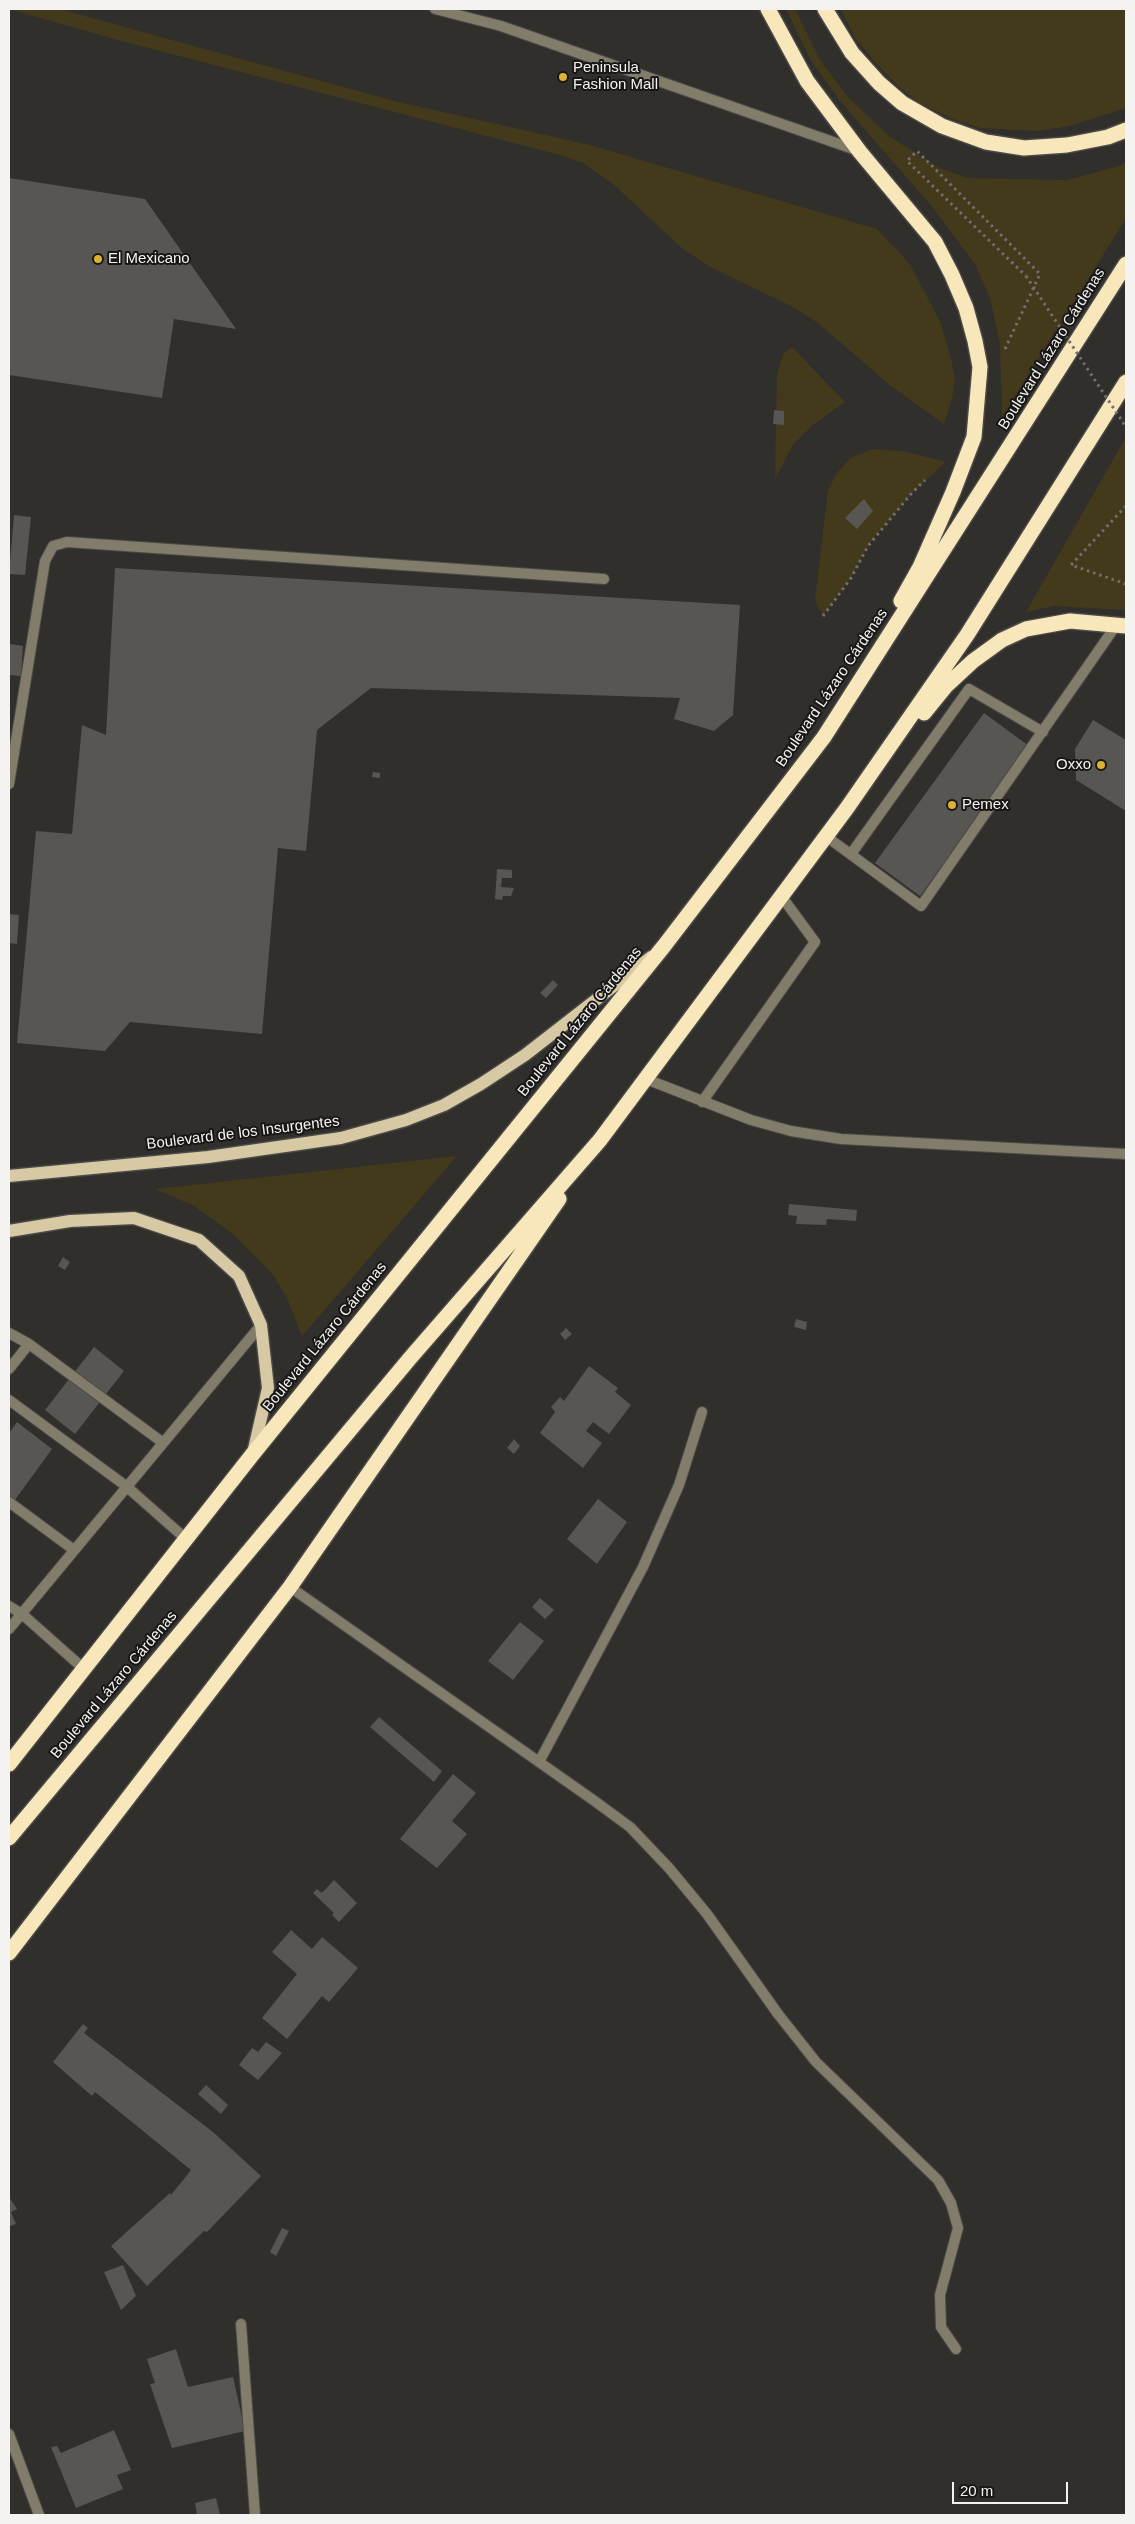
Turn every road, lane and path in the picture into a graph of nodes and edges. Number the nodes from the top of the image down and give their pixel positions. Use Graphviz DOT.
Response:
graph roads {
  1 [pos="434,9"];
  2 [pos="768,9"];
  3 [pos="825,9"];
  4 [pos="1126,130"];
  5 [pos="860,152"];
  6 [pos="1126,264"];
  7 [pos="1001,358"];
  8 [pos="1126,382"];
  9 [pos="1126,427"];
  10 [pos="932,475"];
  11 [pos="1126,506"];
  12 [pos="604,579"];
  13 [pos="1126,584"];
  14 [pos="823,616"];
  15 [pos="1121,625"];
  16 [pos="1043,732"];
  17 [pos="824,737"];
  18 [pos="9,784"];
  19 [pos="847,808"];
  20 [pos="827,837"];
  21 [pos="851,854"];
  22 [pos="782,897"];
  23 [pos="664,946"];
  24 [pos="646,1079"];
  25 [pos="702,1102"];
  26 [pos="600,1140"];
  27 [pos="1126,1154"];
  28 [pos="9,1176"];
  29 [pos="9,1231"];
  30 [pos="261,1325"];
  31 [pos="9,1334"];
  32 [pos="29,1344"];
  33 [pos="9,1368"];
  34 [pos="9,1400"];
  35 [pos="702,1412"];
  36 [pos="162,1442"];
  37 [pos="252,1455"];
  38 [pos="126,1486"];
  39 [pos="9,1502"];
  40 [pos="186,1539"];
  41 [pos="74,1550"];
  42 [pos="290,1587"];
  43 [pos="9,1606"];
  44 [pos="22,1614"];
  45 [pos="9,1630"];
  46 [pos="84,1669"];
  47 [pos="539,1762"];
  48 [pos="9,1764"];
  49 [pos="9,1838"];
  50 [pos="9,1953"];
  51 [pos="241,2324"];
  52 [pos="956,2349"];
  53 [pos="9,2434"];
  54 [pos="39,2515"];
  55 [pos="255,2515"];
  1 -- 5 [label="street"];
  2 -- 5 [label="highway"];
  3 -- 4 [label="highway"];
  5 -- 17 [label="highway"];
  6 -- 17 [label="highway, Boulevard Lázaro Cárdenas"];
  7 -- 9 [label="path, bridge"];
  8 -- 19 [label="highway, Boulevard Lázaro Cárdenas"];
  10 -- 14 [label="path"];
  11 -- 13 [label="path"];
  12 -- 18 [label="street"];
  15 -- 16 [label="street"];
  15 -- 19 [label="highway"];
  16 -- 21 [label="street"];
  16 -- 21 [label="street"];
  17 -- 23 [label="highway, Boulevard Lázaro Cárdenas"];
  19 -- 20 [label="highway, Boulevard Lázaro Cárdenas"];
  20 -- 21 [label="street"];
  20 -- 22 [label="highway, Boulevard Lázaro Cárdenas"];
  22 -- 24 [label="highway, Boulevard Lázaro Cárdenas"];
  22 -- 25 [label="street"];
  23 -- 28 [label="main road, Boulevard de los Insurgentes"];
  23 -- 37 [label="highway, Boulevard Lázaro Cárdenas"];
  24 -- 25 [label="street"];
  24 -- 26 [label="highway, Boulevard Lázaro Cárdenas"];
  25 -- 27 [label="street"];
  26 -- 42 [label="highway"];
  26 -- 49 [label="highway, Boulevard Lázaro Cárdenas"];
  29 -- 30 [label="main road"];
  30 -- 36 [label="street"];
  30 -- 37 [label="main road"];
  31 -- 32 [label="street"];
  32 -- 33 [label="street"];
  32 -- 36 [label="street"];
  34 -- 38 [label="street"];
  35 -- 47 [label="street"];
  36 -- 38 [label="street"];
  37 -- 40 [label="highway, Boulevard Lázaro Cárdenas"];
  38 -- 40 [label="street"];
  38 -- 41 [label="street"];
  39 -- 41 [label="street"];
  40 -- 46 [label="highway, Boulevard Lázaro Cárdenas"];
  41 -- 44 [label="street"];
  42 -- 47 [label="street"];
  42 -- 50 [label="highway"];
  43 -- 44 [label="street"];
  44 -- 45 [label="street"];
  44 -- 46 [label="street"];
  46 -- 48 [label="highway, Boulevard Lázaro Cárdenas"];
  47 -- 52 [label="street"];
  51 -- 55 [label="street"];
  53 -- 54 [label="street"];
}
